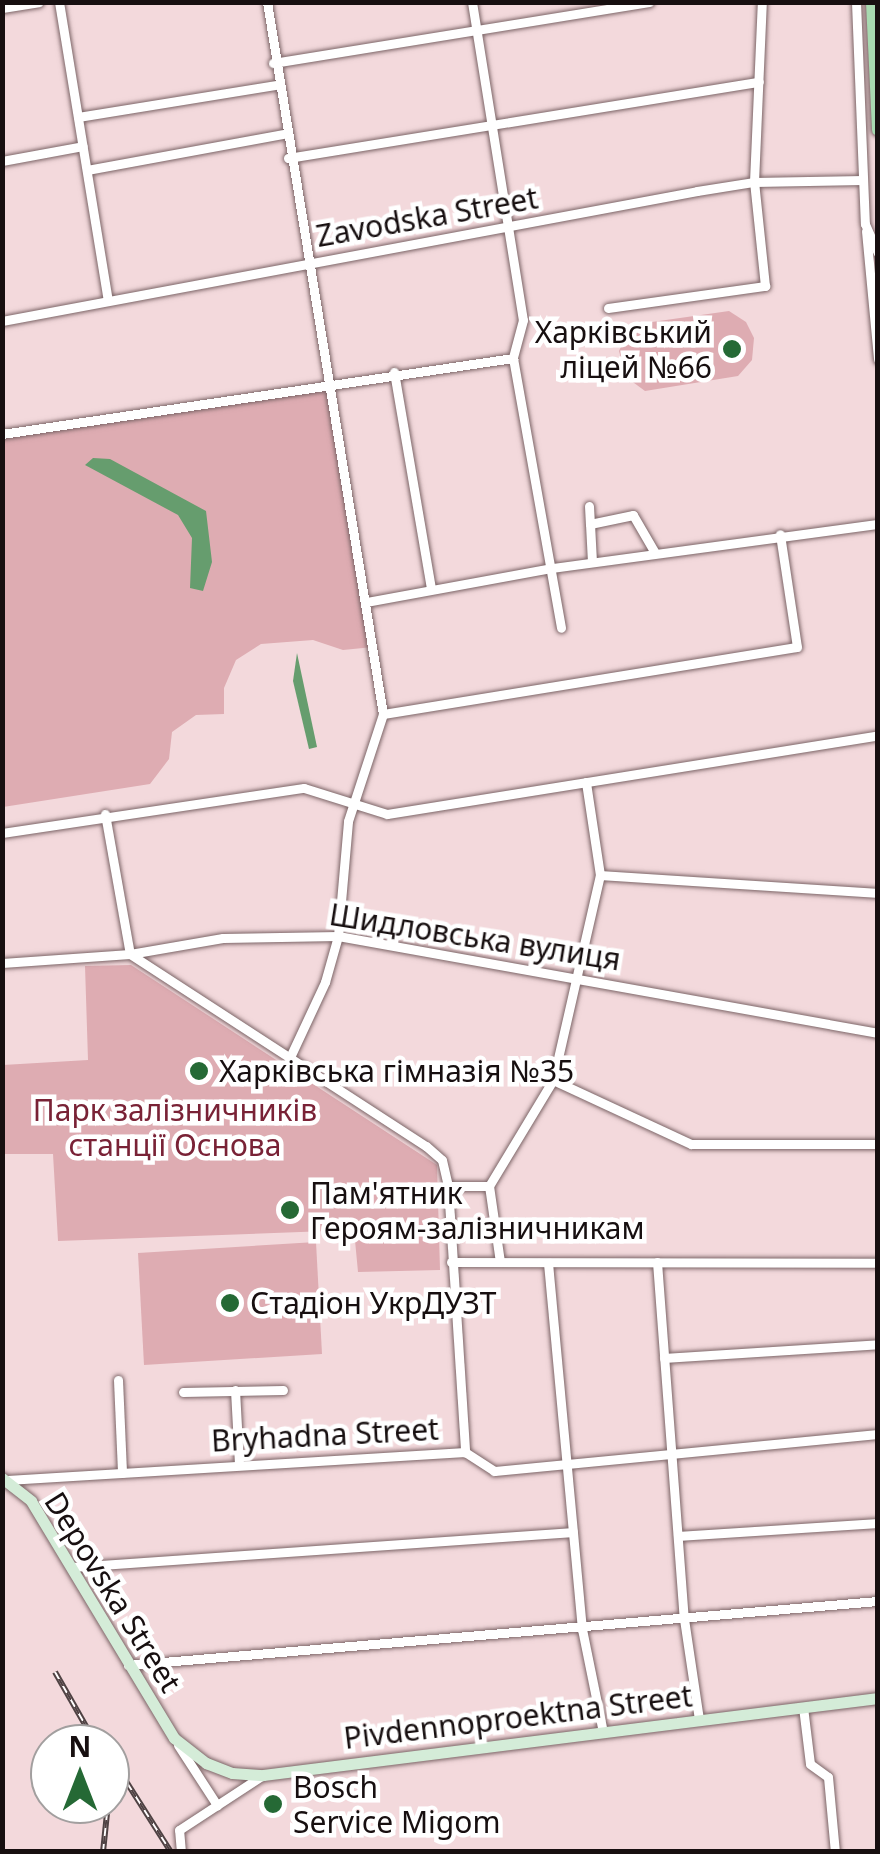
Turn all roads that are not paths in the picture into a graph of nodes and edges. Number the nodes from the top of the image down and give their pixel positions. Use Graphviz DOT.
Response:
graph roads {
  1 [pos="38,2"];
  2 [pos="59,2"];
  3 [pos="266,2"];
  4 [pos="472,2"];
  5 [pos="649,2"];
  6 [pos="762,2"];
  7 [pos="856,2"];
  8 [pos="872,2"];
  9 [pos="2,8"];
  10 [pos="476,32"];
  11 [pos="273,63"];
  12 [pos="760,82"];
  13 [pos="276,84"];
  14 [pos="78,117"];
  15 [pos="492,129"];
  16 [pos="878,130"];
  17 [pos="284,134"];
  18 [pos="83,146"];
  19 [pos="288,158"];
  20 [pos="2,161"];
  21 [pos="87,170"];
  22 [pos="863,180"];
  23 [pos="754,182"];
  24 [pos="865,224"];
  25 [pos="506,229"];
  26 [pos="878,253"];
  27 [pos="312,264"];
  28 [pos="108,300"];
  29 [pos="608,308"];
  30 [pos="2,321"];
  31 [pos="513,358"];
  32 [pos="878,359"];
  33 [pos="394,372"];
  34 [pos="330,383"];
  35 [pos="2,434"];
  36 [pos="589,506"];
  37 [pos="590,524"];
  38 [pos="878,524"];
  39 [pos="780,534"];
  40 [pos="655,553"];
  41 [pos="592,562"];
  42 [pos="552,568"];
  43 [pos="431,589"];
  44 [pos="366,602"];
  45 [pos="562,628"];
  46 [pos="383,714"];
  47 [pos="878,735"];
  48 [pos="586,782"];
  49 [pos="355,803"];
  50 [pos="105,814"];
  51 [pos="2,834"];
  52 [pos="600,875"];
  53 [pos="878,893"];
  54 [pos="338,936"];
  55 [pos="130,954"];
  56 [pos="2,963"];
  57 [pos="580,976"];
  58 [pos="878,1033"];
  59 [pos="291,1055"];
  60 [pos="553,1080"];
  61 [pos="878,1144"];
  62 [pos="448,1186"];
  63 [pos="489,1186"];
  64 [pos="451,1262"];
  65 [pos="500,1262"];
  66 [pos="657,1262"];
  67 [pos="548,1263"];
  68 [pos="878,1263"];
  69 [pos="878,1344"];
  70 [pos="664,1358"];
  71 [pos="118,1380"];
  72 [pos="234,1390"];
  73 [pos="284,1390"];
  74 [pos="184,1392"];
  75 [pos="878,1434"];
  76 [pos="672,1451"];
  77 [pos="465,1452"];
  78 [pos="566,1460"];
  79 [pos="239,1465"];
  80 [pos="122,1473"];
  81 [pos="5,1479"];
  82 [pos="878,1523"];
  83 [pos="573,1532"];
  84 [pos="678,1536"];
  85 [pos="73,1567"];
  86 [pos="878,1601"];
  87 [pos="684,1620"];
  88 [pos="582,1629"];
  89 [pos="128,1665"];
  90 [pos="878,1698"];
  91 [pos="803,1707"];
  92 [pos="699,1720"];
  93 [pos="603,1732"];
  94 [pos="174,1738"];
  95 [pos="262,1775"];
  96 [pos="218,1804"];
  97 [pos="181,1852"];
  98 [pos="834,1852"];
  1 -- 9 [label="street"];
  2 -- 14 [label="street"];
  3 -- 11 [label="street"];
  4 -- 10 [label="street"];
  5 -- 10 [label="street"];
  6 -- 12 [label="street"];
  7 -- 22 [label="street"];
  8 -- 16 [label="main road"];
  10 -- 11 [label="street"];
  10 -- 15 [label="street"];
  11 -- 13 [label="street"];
  12 -- 15 [label="street"];
  12 -- 23 [label="street"];
  13 -- 14 [label="street"];
  13 -- 17 [label="street"];
  14 -- 18 [label="street"];
  15 -- 19 [label="street"];
  15 -- 25 [label="street"];
  17 -- 19 [label="street"];
  17 -- 21 [label="street"];
  18 -- 20 [label="street"];
  18 -- 21 [label="street"];
  19 -- 27 [label="street"];
  21 -- 28 [label="street"];
  22 -- 23 [label="street, Zavodska Street"];
  22 -- 24 [label="street"];
  23 -- 25 [label="street, Zavodska Street"];
  23 -- 29 [label="street"];
  24 -- 26 [label="street"];
  24 -- 32 [label="street"];
  25 -- 27 [label="street, Zavodska Street"];
  25 -- 31 [label="street"];
  27 -- 28 [label="street, Zavodska Street"];
  27 -- 34 [label="street"];
  28 -- 30 [label="street, Zavodska Street"];
  31 -- 33 [label="street"];
  31 -- 42 [label="street"];
  33 -- 34 [label="street"];
  33 -- 43 [label="street"];
  34 -- 35 [label="street"];
  34 -- 44 [label="street"];
  36 -- 37 [label="street"];
  37 -- 40 [label="street"];
  37 -- 41 [label="street"];
  38 -- 39 [label="street"];
  39 -- 40 [label="street"];
  39 -- 46 [label="street"];
  40 -- 41 [label="street"];
  41 -- 42 [label="street"];
  42 -- 43 [label="street"];
  42 -- 45 [label="street"];
  43 -- 44 [label="street"];
  44 -- 46 [label="street"];
  46 -- 49 [label="street"];
  47 -- 48 [label="street"];
  48 -- 49 [label="street"];
  48 -- 52 [label="street"];
  49 -- 50 [label="street"];
  49 -- 54 [label="street"];
  50 -- 51 [label="street"];
  50 -- 55 [label="street"];
  52 -- 53 [label="street"];
  52 -- 57 [label="street"];
  54 -- 55 [label="street, Шидловська вулиця"];
  54 -- 57 [label="street, Шидловська вулиця"];
  54 -- 59 [label="street"];
  55 -- 56 [label="street, Шидловська вулиця"];
  55 -- 59 [label="street"];
  57 -- 58 [label="street, Шидловська вулиця"];
  57 -- 60 [label="street"];
  59 -- 62 [label="street"];
  60 -- 61 [label="street"];
  60 -- 63 [label="street"];
  62 -- 63 [label="street"];
  62 -- 64 [label="street"];
  63 -- 65 [label="street"];
  64 -- 65 [label="street"];
  64 -- 77 [label="street"];
  65 -- 67 [label="street"];
  66 -- 67 [label="street"];
  66 -- 68 [label="street"];
  66 -- 70 [label="street"];
  67 -- 78 [label="street"];
  69 -- 70 [label="street"];
  70 -- 76 [label="street"];
  71 -- 80 [label="street"];
  72 -- 73 [label="street"];
  72 -- 74 [label="street"];
  72 -- 79 [label="street"];
  75 -- 76 [label="street, Bryhadna Street"];
  76 -- 78 [label="street, Bryhadna Street"];
  76 -- 84 [label="street"];
  77 -- 78 [label="street, Bryhadna Street"];
  77 -- 79 [label="street, Bryhadna Street"];
  78 -- 83 [label="street"];
  79 -- 80 [label="street, Bryhadna Street"];
  80 -- 81 [label="street, Bryhadna Street"];
  81 -- 85 [label="main road, Depovska Street"];
  82 -- 84 [label="street"];
  83 -- 85 [label="street"];
  83 -- 88 [label="street"];
  84 -- 87 [label="street"];
  85 -- 89 [label="main road, Depovska Street"];
  86 -- 87 [label="street"];
  87 -- 88 [label="street"];
  87 -- 92 [label="street"];
  88 -- 89 [label="street"];
  88 -- 93 [label="street"];
  89 -- 94 [label="main road, Depovska Street"];
  90 -- 91 [label="main road, Pivdennoproektna Street"];
  91 -- 92 [label="main road, Pivdennoproektna Street"];
  91 -- 98 [label="street"];
  92 -- 93 [label="main road, Pivdennoproektna Street"];
  93 -- 95 [label="main road, Pivdennoproektna Street"];
  94 -- 95 [label="main road, Pivdennoproektna Street"];
  94 -- 96 [label="street"];
  95 -- 96 [label="street"];
  96 -- 97 [label="street"];
}
